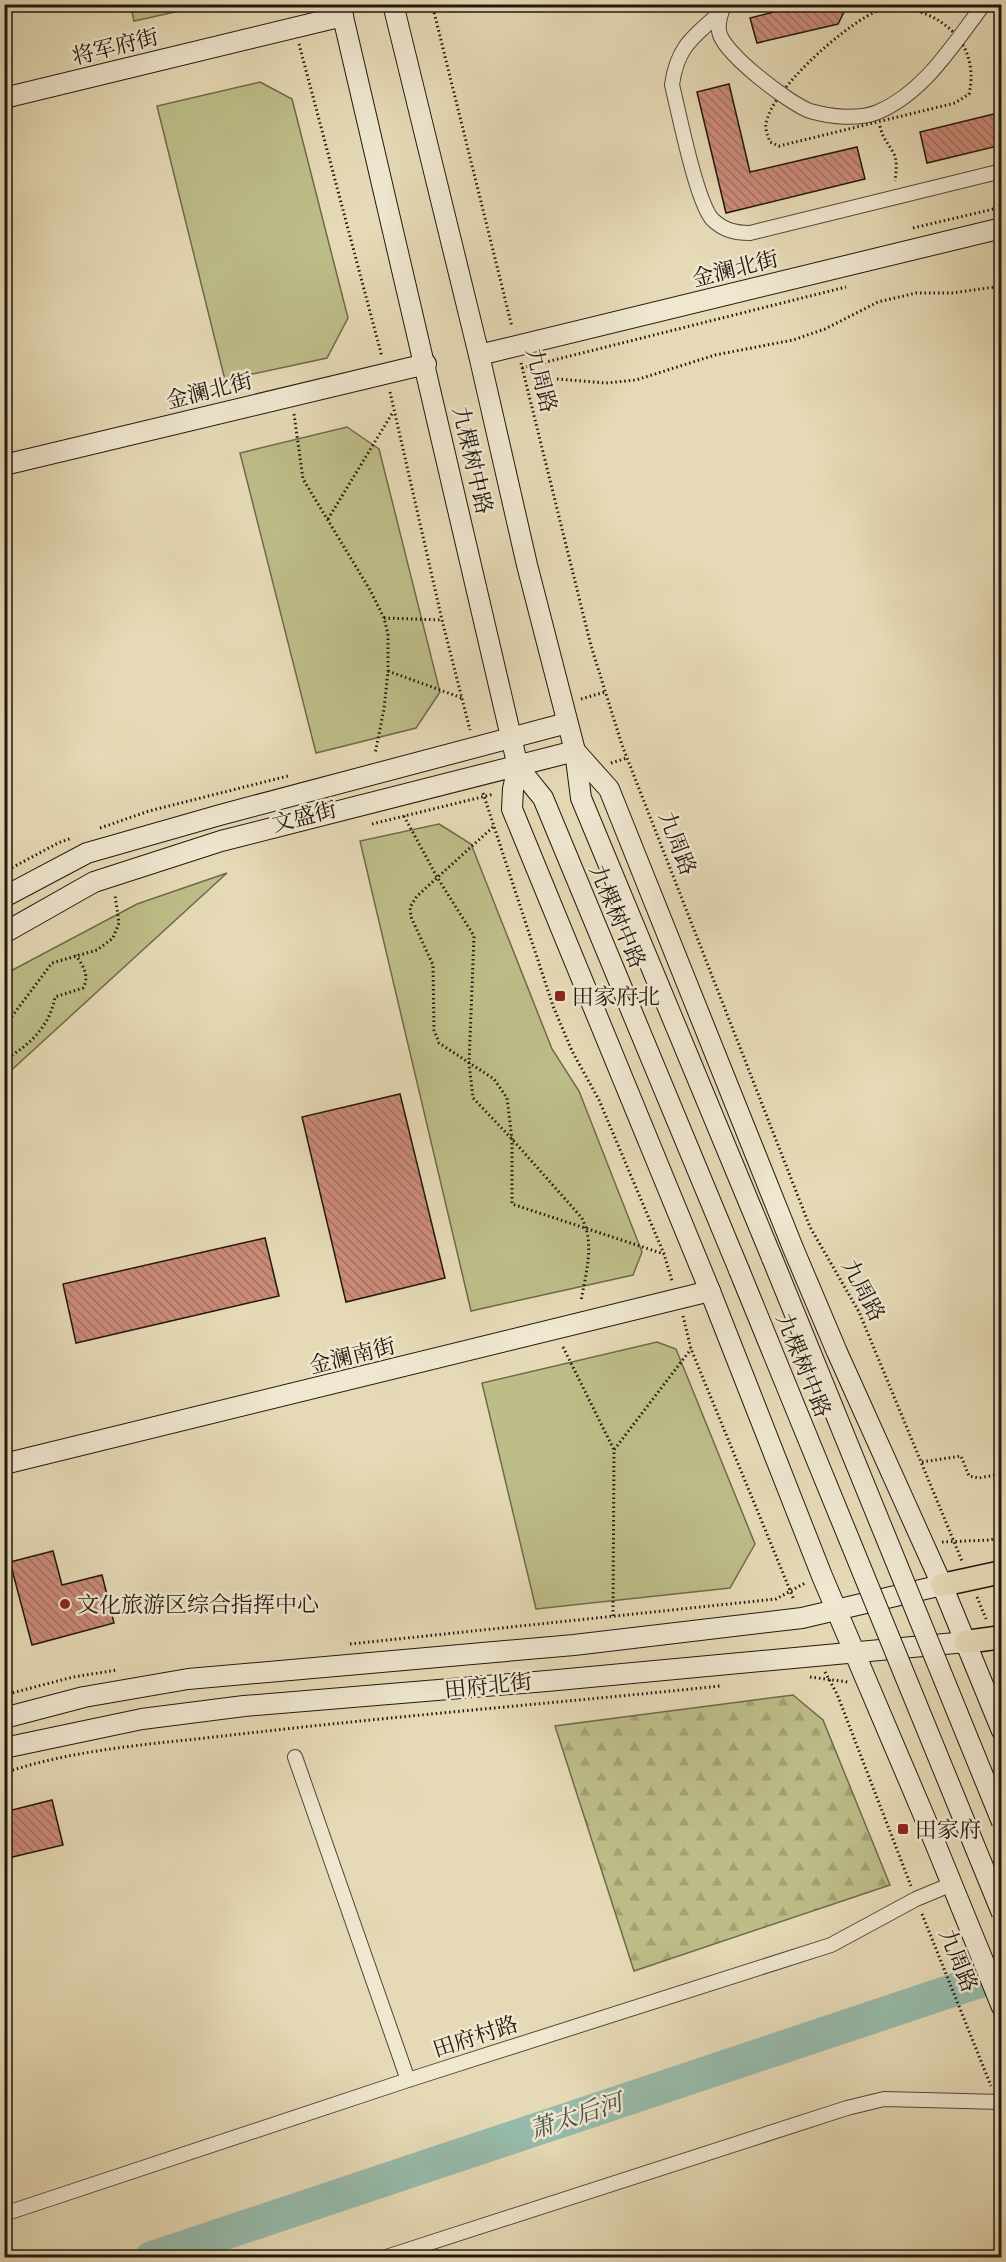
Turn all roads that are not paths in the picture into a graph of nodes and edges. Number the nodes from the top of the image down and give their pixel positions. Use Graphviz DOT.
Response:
graph roads {
  1 [pos="393,4"];
  2 [pos="984,4"];
  3 [pos="723,9"];
  4 [pos="341,10"];
  5 [pos="4,98"];
  6 [pos="1002,171"];
  7 [pos="1002,228"];
  8 [pos="479,355"];
  9 [pos="426,364"];
  10 [pos="4,465"];
  11 [pos="567,723"];
  12 [pos="513,738"];
  13 [pos="575,751"];
  14 [pos="518,767"];
  15 [pos="4,897"];
  16 [pos="4,933"];
  17 [pos="710,1291"];
  18 [pos="4,1464"];
  19 [pos="1002,1572"];
  20 [pos="942,1585"];
  21 [pos="837,1611"];
  22 [pos="998,1638"];
  23 [pos="966,1642"];
  24 [pos="855,1652"];
  25 [pos="4,1718"];
  26 [pos="1002,1731"];
  27 [pos="4,1748"];
  28 [pos="296,1757"];
  29 [pos="1002,1822"];
  30 [pos="952,1884"];
  31 [pos="1002,1913"];
  32 [pos="1002,2007"];
  33 [pos="408,2079"];
  34 [pos="1002,2102"];
  35 [pos="4,2214"];
  36 [pos="383,2258"];
  1 -- 8 [label="main road, 九棵树中路"];
  2 -- 3 [label="street"];
  3 -- 6 [label="street"];
  4 -- 5 [label="main road, 将军府街"];
  4 -- 9 [label="main road, 九棵树中路"];
  7 -- 8 [label="main road, 金澜北街"];
  8 -- 11 [label="main road, 九棵树中路"];
  9 -- 10 [label="main road, 金澜北街"];
  9 -- 12 [label="main road, 九棵树中路"];
  11 -- 12 [label="main road, 文盛街"];
  11 -- 13 [label="main road, 九棵树中路"];
  12 -- 14 [label="main road, 九棵树中路"];
  12 -- 15 [label="main road, 文盛街"];
  13 -- 14 [label="main road, 文盛街"];
  13 -- 20 [label="main road"];
  13 -- 29 [label="main road, 九棵树中路, bridge"];
  14 -- 16 [label="main road, 文盛街"];
  14 -- 17 [label="main road"];
  14 -- 31 [label="main road, 九棵树中路, bridge"];
  17 -- 18 [label="main road, 金澜南街"];
  17 -- 21 [label="main road"];
  19 -- 20 [label="main road"];
  20 -- 21 [label="main road, 田府北街"];
  20 -- 23 [label="main road"];
  21 -- 24 [label="main road"];
  21 -- 25 [label="main road, 田府北街"];
  22 -- 23 [label="main road"];
  23 -- 24 [label="main road, 田府北街"];
  23 -- 26 [label="main road"];
  24 -- 27 [label="main road, 田府北街"];
  24 -- 30 [label="main road"];
  28 -- 33 [label="street"];
  30 -- 32 [label="main road"];
  30 -- 33 [label="street, 田府村路"];
  33 -- 35 [label="street, 田府村路"];
  34 -- 36 [label="street"];
}
